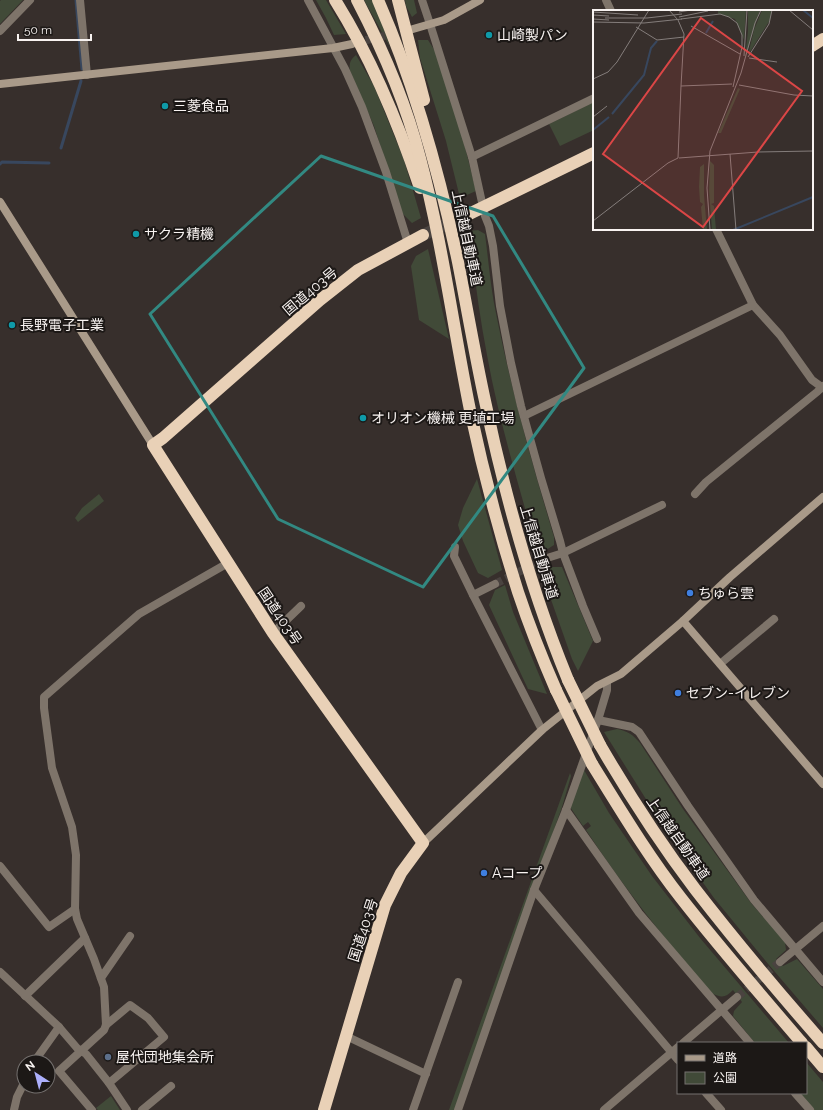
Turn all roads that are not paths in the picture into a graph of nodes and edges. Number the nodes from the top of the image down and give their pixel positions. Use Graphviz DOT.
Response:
graph roads {
  1 [pos="30,0"];
  2 [pos="80,0"];
  3 [pos="308,0"];
  4 [pos="335,0"];
  5 [pos="358,0"];
  6 [pos="378,0"];
  7 [pos="398,0"];
  8 [pos="422,0"];
  9 [pos="480,0"];
  10 [pos="606,0"];
  11 [pos="611,10"];
  12 [pos="430,24"];
  13 [pos="413,29"];
  14 [pos="0,31"];
  15 [pos="352,44"];
  16 [pos="333,48"];
  17 [pos="87,75"];
  18 [pos="0,84"];
  19 [pos="593,98"];
  20 [pos="593,153"];
  21 [pos="472,156"];
  22 [pos="0,202"];
  23 [pos="483,207"];
  24 [pos="465,216"];
  25 [pos="716,230"];
  26 [pos="423,236"];
  27 [pos="408,243"];
  28 [pos="458,262"];
  29 [pos="449,294"];
  30 [pos="753,305"];
  31 [pos="823,387"];
  32 [pos="524,416"];
  33 [pos="153,445"];
  34 [pos="695,494"];
  35 [pos="823,497"];
  36 [pos="662,505"];
  37 [pos="455,547"];
  38 [pos="563,553"];
  39 [pos="544,559"];
  40 [pos="228,563"];
  41 [pos="495,584"];
  42 [pos="473,595"];
  43 [pos="301,606"];
  44 [pos="774,619"];
  45 [pos="683,621"];
  46 [pos="272,633"];
  47 [pos="597,638"];
  48 [pos="720,664"];
  49 [pos="607,682"];
  50 [pos="598,720"];
  51 [pos="542,730"];
  52 [pos="823,784"];
  53 [pos="566,810"];
  54 [pos="423,843"];
  55 [pos="0,866"];
  56 [pos="534,890"];
  57 [pos="75,910"];
  58 [pos="823,926"];
  59 [pos="130,936"];
  60 [pos="85,938"];
  61 [pos="795,949"];
  62 [pos="780,962"];
  63 [pos="0,972"];
  64 [pos="101,978"];
  65 [pos="458,982"];
  66 [pos="823,982"];
  67 [pos="25,996"];
  68 [pos="737,997"];
  69 [pos="721,1010"];
  70 [pos="106,1025"];
  71 [pos="59,1027"];
  72 [pos="346,1036"];
  73 [pos="684,1042"];
  74 [pos="749,1042"];
  75 [pos="801,1042"];
  76 [pos="823,1043"];
  77 [pos="807,1048"];
  78 [pos="675,1050"];
  79 [pos="81,1051"];
  80 [pos="40,1054"];
  81 [pos="823,1067"];
  82 [pos="426,1074"];
  83 [pos="109,1083"];
  84 [pos="171,1086"];
  85 [pos="19,1094"];
  86 [pos="707,1094"];
  87 [pos="796,1094"];
  88 [pos="14,1110"];
  89 [pos="92,1110"];
  90 [pos="127,1110"];
  91 [pos="142,1110"];
  92 [pos="324,1110"];
  93 [pos="413,1110"];
  94 [pos="458,1110"];
  95 [pos="604,1110"];
  96 [pos="721,1110"];
  97 [pos="810,1110"];
  1 -- 14 [label="street"];
  2 -- 17 [label="street"];
  3 -- 16 [label="street"];
  4 -- 29 [label="highway"];
  5 -- 29 [label="highway, 上信越自動車道"];
  6 -- 28 [label="highway, 上信越自動車道"];
  7 -- 28 [label="highway"];
  8 -- 12 [label="street"];
  9 -- 12 [label="street"];
  10 -- 11 [label="street"];
  12 -- 13 [label="street"];
  12 -- 21 [label="street"];
  15 -- 16 [label="street"];
  16 -- 17 [label="street"];
  16 -- 27 [label="street"];
  17 -- 18 [label="street"];
  19 -- 21 [label="street"];
  20 -- 23 [label="highway"];
  21 -- 23 [label="street"];
  22 -- 33 [label="street"];
  23 -- 24 [label="highway"];
  23 -- 32 [label="street"];
  25 -- 30 [label="street"];
  26 -- 27 [label="highway, 国道403号"];
  27 -- 33 [label="highway, 国道403号"];
  28 -- 76 [label="highway, 上信越自動車道, bridge"];
  29 -- 75 [label="highway, 上信越自動車道, bridge"];
  30 -- 31 [label="street"];
  30 -- 32 [label="street"];
  31 -- 34 [label="street"];
  32 -- 38 [label="street"];
  33 -- 40 [label="highway, 国道403号"];
  35 -- 45 [label="street"];
  36 -- 38 [label="street"];
  37 -- 42 [label="street"];
  38 -- 39 [label="street"];
  38 -- 47 [label="street"];
  40 -- 46 [label="highway, 国道403号"];
  40 -- 57 [label="street"];
  41 -- 42 [label="street"];
  42 -- 51 [label="street"];
  43 -- 46 [label="street"];
  44 -- 48 [label="street"];
  45 -- 48 [label="street"];
  45 -- 49 [label="street"];
  46 -- 54 [label="highway, 国道403号"];
  48 -- 52 [label="street"];
  49 -- 50 [label="street"];
  49 -- 51 [label="street"];
  50 -- 53 [label="street"];
  50 -- 61 [label="street"];
  51 -- 54 [label="street"];
  53 -- 56 [label="street"];
  53 -- 69 [label="street"];
  54 -- 72 [label="highway, 国道403号"];
  55 -- 57 [label="street"];
  56 -- 78 [label="street"];
  56 -- 94 [label="street"];
  57 -- 60 [label="street"];
  58 -- 61 [label="street"];
  59 -- 64 [label="street"];
  60 -- 64 [label="street"];
  60 -- 67 [label="street"];
  61 -- 62 [label="street"];
  61 -- 66 [label="street"];
  63 -- 67 [label="street"];
  64 -- 70 [label="street"];
  65 -- 82 [label="street"];
  67 -- 71 [label="street"];
  68 -- 69 [label="street"];
  69 -- 73 [label="street"];
  69 -- 74 [label="street"];
  70 -- 79 [label="street"];
  70 -- 83 [label="street"];
  71 -- 79 [label="street"];
  71 -- 80 [label="street"];
  72 -- 82 [label="street"];
  72 -- 92 [label="highway, 国道403号"];
  77 -- 81 [label="highway"];
  78 -- 95 [label="street"];
  79 -- 83 [label="street"];
  79 -- 89 [label="street"];
  82 -- 93 [label="street"];
  83 -- 90 [label="street"];
  84 -- 91 [label="street"];
  85 -- 88 [label="street"];
  86 -- 96 [label="street"];
  87 -- 97 [label="street"];
}
